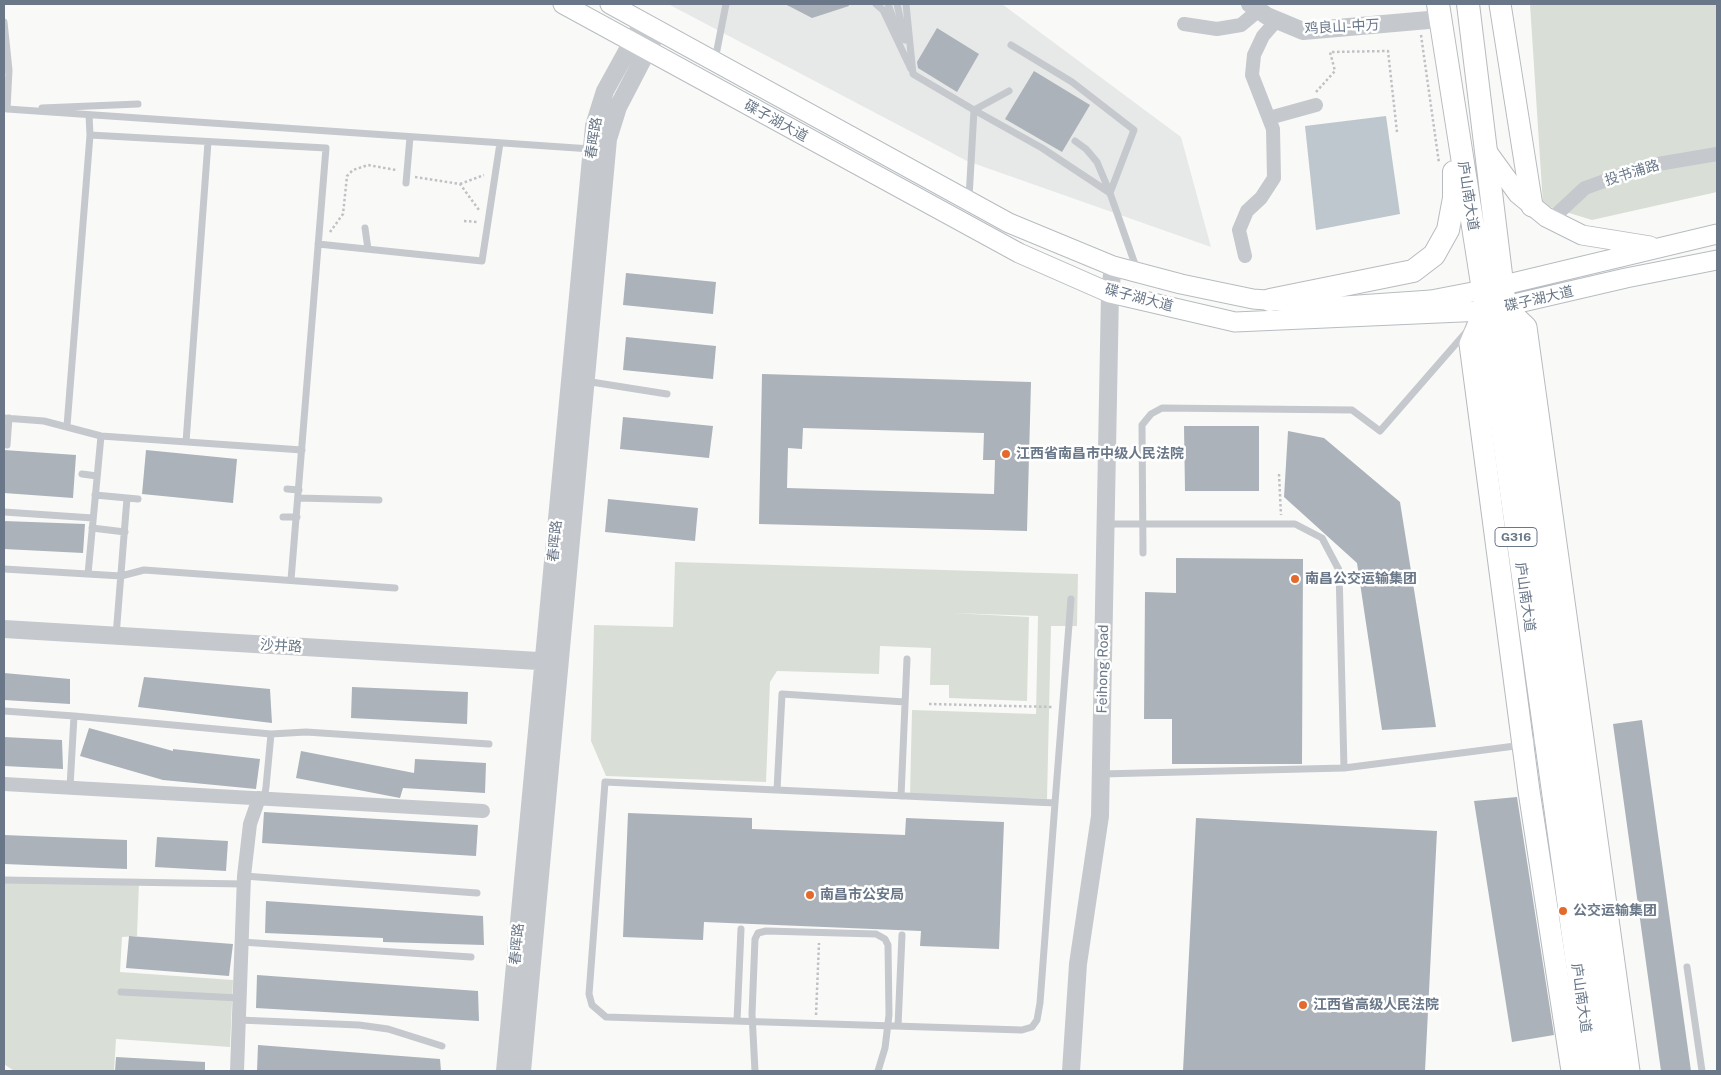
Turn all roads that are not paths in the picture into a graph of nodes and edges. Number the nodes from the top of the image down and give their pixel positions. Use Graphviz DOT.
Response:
graph roads {
  1 [pos="563,4"];
  2 [pos="610,4"];
  3 [pos="726,4"];
  4 [pos="876,4"];
  5 [pos="888,4"];
  6 [pos="896,4"];
  7 [pos="906,4"];
  8 [pos="1468,4"];
  9 [pos="1500,4"];
  10 [pos="1254,7"];
  11 [pos="1432,15"];
  12 [pos="1277,20"];
  13 [pos="4,22"];
  14 [pos="1184,24"];
  15 [pos="650,26"];
  16 [pos="1011,45"];
  17 [pos="640,46"];
  18 [pos="715,61"];
  19 [pos="6,70"];
  20 [pos="913,74"];
  21 [pos="1009,91"];
  22 [pos="138,104"];
  23 [pos="1316,105"];
  24 [pos="7,109"];
  25 [pos="974,110"];
  26 [pos="1454,111"];
  27 [pos="89,115"];
  28 [pos="1269,118"];
  29 [pos="90,135"];
  30 [pos="410,136"];
  31 [pos="1075,141"];
  32 [pos="208,142"];
  33 [pos="500,143"];
  34 [pos="591,149"];
  35 [pos="1486,150"];
  36 [pos="1717,154"];
  37 [pos="406,179"];
  38 [pos="1110,193"];
  39 [pos="969,201"];
  40 [pos="1532,206"];
  41 [pos="1557,214"];
  42 [pos="366,228"];
  43 [pos="1717,234"];
  44 [pos="318,244"];
  45 [pos="1659,248"];
  46 [pos="368,249"];
  47 [pos="1245,256"];
  48 [pos="1717,260"];
  49 [pos="1113,266"];
  50 [pos="1138,272"];
  51 [pos="1110,293"];
  52 [pos="1494,298"];
  53 [pos="1270,300"];
  54 [pos="585,381"];
  55 [pos="667,394"];
  56 [pos="6,418"];
  57 [pos="67,426"];
  58 [pos="101,436"];
  59 [pos="186,442"];
  60 [pos="7,445"];
  61 [pos="302,450"];
  62 [pos="82,474"];
  63 [pos="97,476"];
  64 [pos="287,489"];
  65 [pos="298,490"];
  66 [pos="96,495"];
  67 [pos="127,498"];
  68 [pos="298,498"];
  69 [pos="138,499"];
  70 [pos="379,500"];
  71 [pos="4,512"];
  72 [pos="283,516"];
  73 [pos="296,517"];
  74 [pos="93,518"];
  75 [pos="1106,524"];
  76 [pos="1143,525"];
  77 [pos="92,528"];
  78 [pos="124,532"];
  79 [pos="1143,553"];
  80 [pos="4,569"];
  81 [pos="88,574"];
  82 [pos="121,576"];
  83 [pos="292,580"];
  84 [pos="395,588"];
  85 [pos="1071,599"];
  86 [pos="4,629"];
  87 [pos="116,636"];
  88 [pos="907,659"];
  89 [pos="551,662"];
  90 [pos="905,702"];
  91 [pos="4,711"];
  92 [pos="74,716"];
  93 [pos="271,734"];
  94 [pos="1544,737"];
  95 [pos="489,744"];
  96 [pos="1523,745"];
  97 [pos="1344,768"];
  98 [pos="1101,774"];
  99 [pos="4,784"];
  100 [pos="70,787"];
  101 [pos="777,790"];
  102 [pos="901,796"];
  103 [pos="260,798"];
  104 [pos="1055,803"];
  105 [pos="483,811"];
  106 [pos="4,880"];
  107 [pos="244,880"];
  108 [pos="477,893"];
  109 [pos="741,930"];
  110 [pos="902,935"];
  111 [pos="242,942"];
  112 [pos="471,957"];
  113 [pos="1687,967"];
  114 [pos="121,992"];
  115 [pos="240,998"];
  116 [pos="752,1018"];
  117 [pos="238,1020"];
  118 [pos="737,1021"];
  119 [pos="888,1026"];
  120 [pos="898,1026"];
  121 [pos="442,1046"];
  122 [pos="237,1071"];
  123 [pos="505,1071"];
  124 [pos="522,1071"];
  125 [pos="755,1071"];
  126 [pos="878,1071"];
  127 [pos="1071,1071"];
  128 [pos="1572,1071"];
  129 [pos="1592,1071"];
  130 [pos="1609,1071"];
  131 [pos="1629,1071"];
  132 [pos="1702,1071"];
  1 -- 17 [label="main road, 碟子湖大道"];
  2 -- 15 [label="main road, 碟子湖大道"];
  3 -- 18 [label="lane"];
  4 -- 20 [label="lane"];
  5 -- 20 [label="lane"];
  6 -- 20 [label="lane"];
  7 -- 20 [label="lane"];
  8 -- 35 [label="highway, 庐山南大道 / G316"];
  9 -- 40 [label="main road"];
  10 -- 12 [label="street, 鸡良山-中万"];
  10 -- 14 [label="street"];
  11 -- 12 [label="street, 鸡良山-中万"];
  11 -- 26 [label="highway, 庐山南大道 / G316"];
  12 -- 28 [label="street"];
  13 -- 19 [label="lane"];
  15 -- 17 [label="street, 春晖路"];
  15 -- 18 [label="main road, 碟子湖大道"];
  16 -- 38 [label="lane"];
  17 -- 34 [label="street, 春晖路"];
  17 -- 51 [label="main road, 碟子湖大道"];
  17 -- 54 [label="street, 春晖路"];
  18 -- 39 [label="main road, 碟子湖大道"];
  19 -- 24 [label="lane"];
  20 -- 25 [label="lane"];
  21 -- 25 [label="lane"];
  22 -- 24 [label="lane"];
  23 -- 28 [label="street"];
  24 -- 27 [label="lane"];
  25 -- 38 [label="lane"];
  25 -- 39 [label="lane"];
  26 -- 52 [label="highway, 庐山南大道 / G316"];
  26 -- 53 [label="highway"];
  27 -- 29 [label="lane"];
  27 -- 30 [label="lane"];
  28 -- 47 [label="street"];
  29 -- 32 [label="lane"];
  29 -- 57 [label="lane"];
  30 -- 33 [label="lane"];
  30 -- 37 [label="lane"];
  31 -- 38 [label="lane"];
  32 -- 44 [label="lane"];
  32 -- 59 [label="lane"];
  33 -- 34 [label="lane"];
  33 -- 46 [label="lane"];
  34 -- 89 [label="street, 春晖路"];
  35 -- 40 [label="main road"];
  35 -- 52 [label="highway, 庐山南大道 / G316"];
  36 -- 41 [label="street, 投书浦路"];
  38 -- 50 [label="lane"];
  39 -- 49 [label="main road, 碟子湖大道"];
  40 -- 45 [label="main road"];
  42 -- 46 [label="lane"];
  43 -- 45 [label="main road, 碟子湖大道"];
  44 -- 46 [label="lane"];
  44 -- 61 [label="lane"];
  45 -- 52 [label="main road, 碟子湖大道"];
  48 -- 52 [label="main road, 碟子湖大道"];
  49 -- 50 [label="main road, 碟子湖大道"];
  49 -- 51 [label="street, Feihong Road"];
  50 -- 53 [label="main road, 碟子湖大道"];
  51 -- 52 [label="main road, 碟子湖大道"];
  51 -- 75 [label="street, Feihong Road"];
  52 -- 53 [label="main road, 碟子湖大道"];
  52 -- 76 [label="lane"];
  52 -- 94 [label="highway, 庐山南大道 / G316"];
  52 -- 96 [label="main road"];
  52 -- 130 [label="highway, 庐山南大道 / G316"];
  52 -- 131 [label="main road"];
  54 -- 55 [label="lane"];
  54 -- 89 [label="street, 春晖路"];
  56 -- 57 [label="lane"];
  56 -- 60 [label="lane"];
  57 -- 58 [label="lane"];
  58 -- 59 [label="lane"];
  58 -- 63 [label="lane"];
  59 -- 61 [label="lane"];
  61 -- 65 [label="lane"];
  62 -- 63 [label="lane"];
  63 -- 66 [label="lane"];
  64 -- 65 [label="lane"];
  65 -- 68 [label="lane"];
  66 -- 67 [label="lane"];
  66 -- 74 [label="lane"];
  67 -- 69 [label="lane"];
  67 -- 78 [label="lane"];
  68 -- 70 [label="lane"];
  68 -- 73 [label="lane"];
  71 -- 74 [label="lane"];
  72 -- 73 [label="lane"];
  73 -- 83 [label="lane"];
  74 -- 77 [label="lane"];
  75 -- 76 [label="lane"];
  75 -- 98 [label="street, Feihong Road"];
  76 -- 79 [label="lane"];
  76 -- 97 [label="lane"];
  77 -- 78 [label="lane"];
  77 -- 81 [label="lane"];
  78 -- 82 [label="lane"];
  80 -- 81 [label="lane"];
  81 -- 82 [label="lane"];
  82 -- 83 [label="lane"];
  82 -- 87 [label="lane"];
  83 -- 84 [label="lane"];
  85 -- 104 [label="lane"];
  86 -- 87 [label="street, 沙井路"];
  87 -- 89 [label="street, 沙井路"];
  88 -- 90 [label="lane"];
  89 -- 123 [label="street, 春晖路"];
  89 -- 124 [label="street, 春晖路"];
  90 -- 101 [label="lane"];
  90 -- 102 [label="lane"];
  91 -- 92 [label="lane"];
  92 -- 93 [label="lane"];
  92 -- 100 [label="lane"];
  93 -- 95 [label="lane"];
  93 -- 103 [label="lane"];
  94 -- 96 [label="lane"];
  94 -- 129 [label="highway, 庐山南大道 / G316"];
  96 -- 97 [label="lane"];
  96 -- 128 [label="main road"];
  97 -- 98 [label="lane"];
  98 -- 127 [label="street, Feihong Road"];
  99 -- 100 [label="street"];
  100 -- 103 [label="street"];
  101 -- 102 [label="lane"];
  101 -- 118 [label="lane"];
  102 -- 104 [label="lane"];
  103 -- 105 [label="street"];
  103 -- 107 [label="street"];
  104 -- 120 [label="lane"];
  106 -- 107 [label="lane"];
  107 -- 108 [label="lane"];
  107 -- 111 [label="street"];
  109 -- 118 [label="lane"];
  110 -- 120 [label="lane"];
  111 -- 112 [label="lane"];
  111 -- 115 [label="street"];
  113 -- 132 [label="lane"];
  114 -- 115 [label="lane"];
  115 -- 117 [label="street"];
  116 -- 118 [label="lane"];
  116 -- 119 [label="lane"];
  116 -- 119 [label="lane"];
  116 -- 125 [label="lane"];
  117 -- 121 [label="lane"];
  117 -- 122 [label="street"];
  119 -- 120 [label="lane"];
  119 -- 126 [label="lane"];
}
